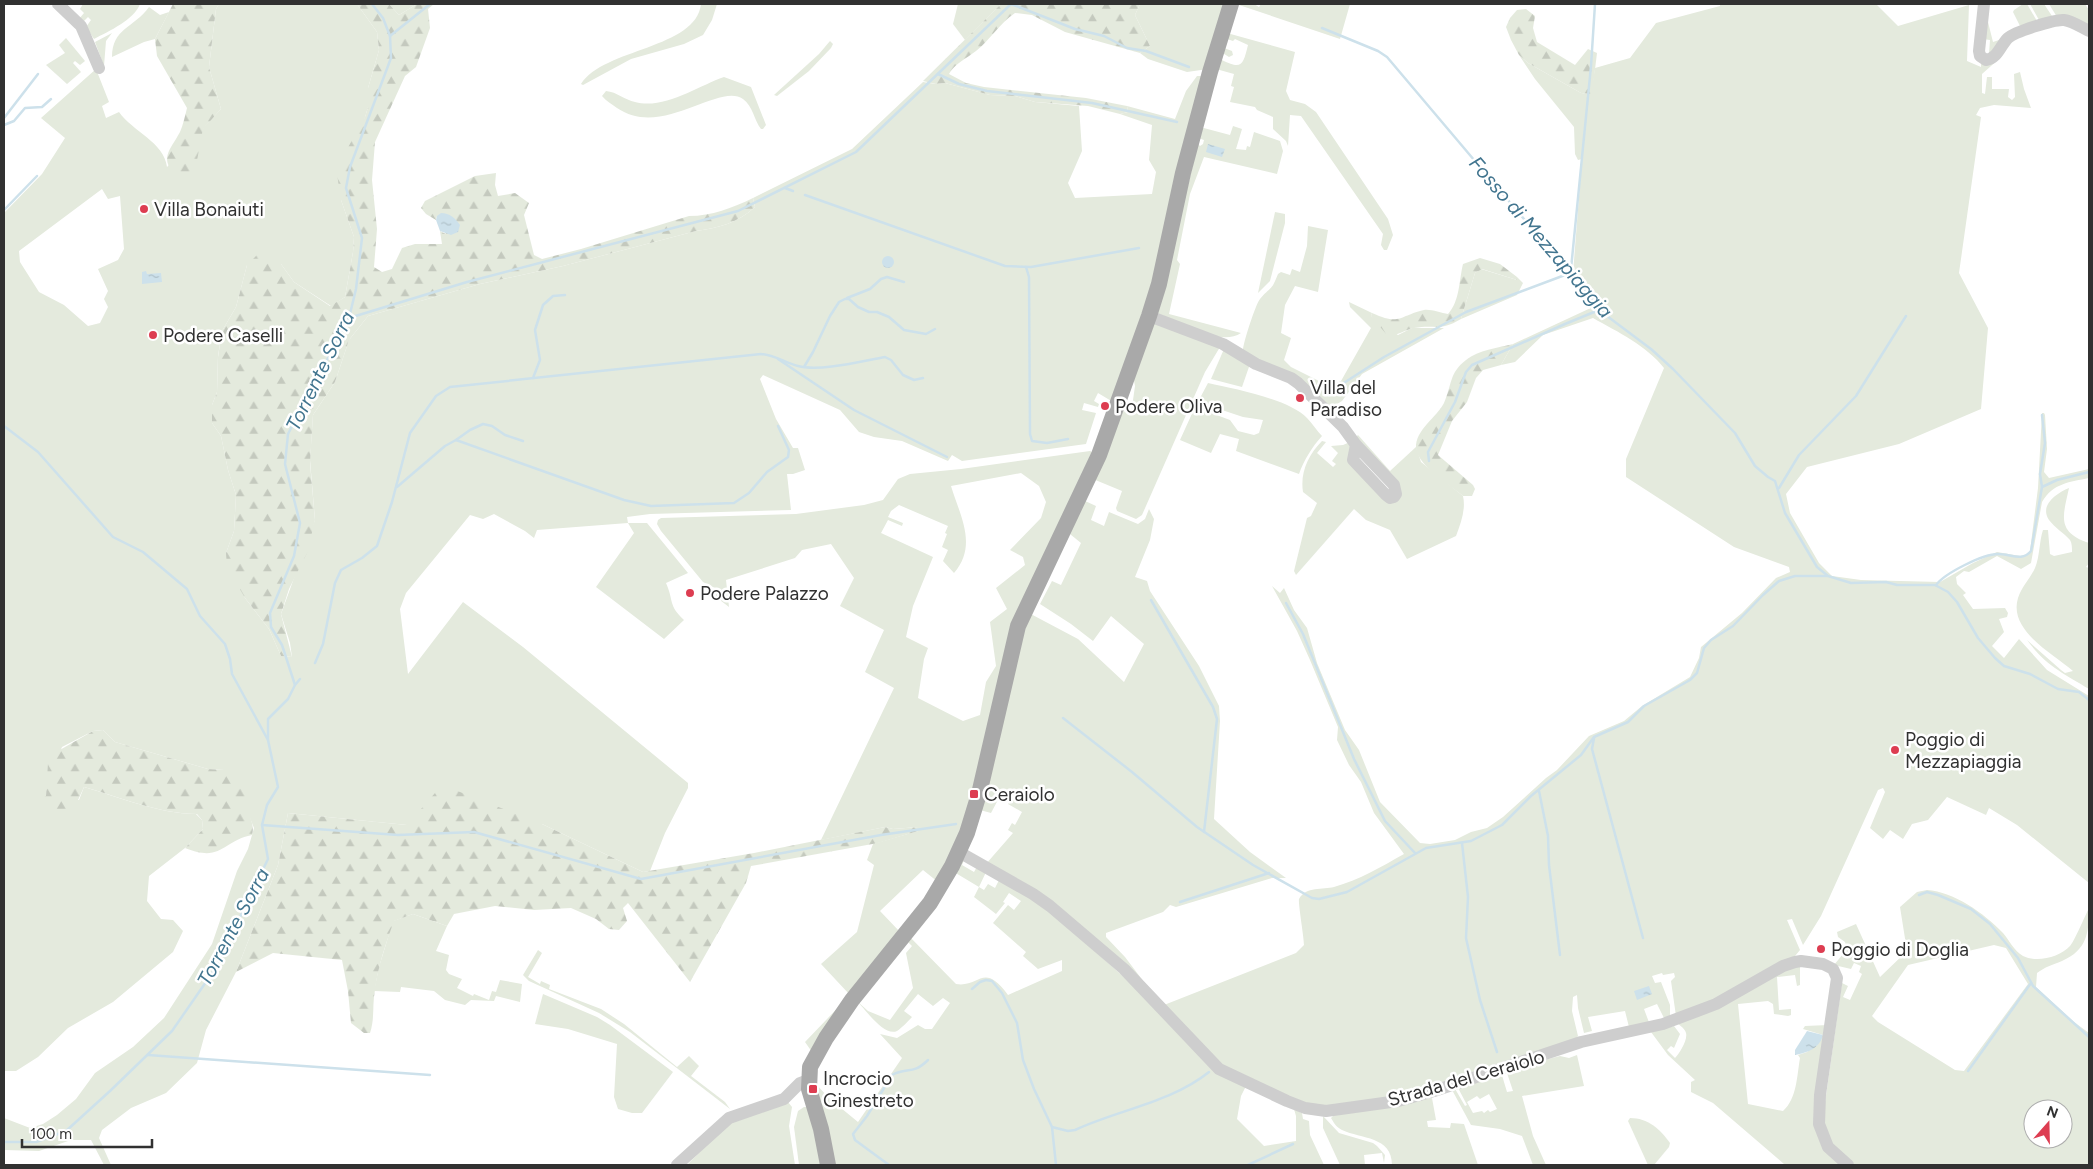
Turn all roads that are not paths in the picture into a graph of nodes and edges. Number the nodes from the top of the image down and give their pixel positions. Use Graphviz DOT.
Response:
graph roads {
  1 [pos="58,4"];
  2 [pos="1231,4"];
  3 [pos="1984,4"];
  4 [pos="2089,31"];
  5 [pos="99,68"];
  6 [pos="1149,316"];
  7 [pos="1356,445"];
  8 [pos="959,852"];
  9 [pos="808,1080"];
  10 [pos="677,1165"];
  11 [pos="828,1165"];
  12 [pos="1848,1165"];
  1 -- 5 [label="street"];
  2 -- 6 [label="main road"];
  3 -- 4 [label="street"];
  6 -- 7 [label="street"];
  6 -- 8 [label="main road"];
  8 -- 9 [label="main road"];
  8 -- 12 [label="street, Strada del Ceraiolo"];
  9 -- 10 [label="street"];
  9 -- 11 [label="main road"];
}
